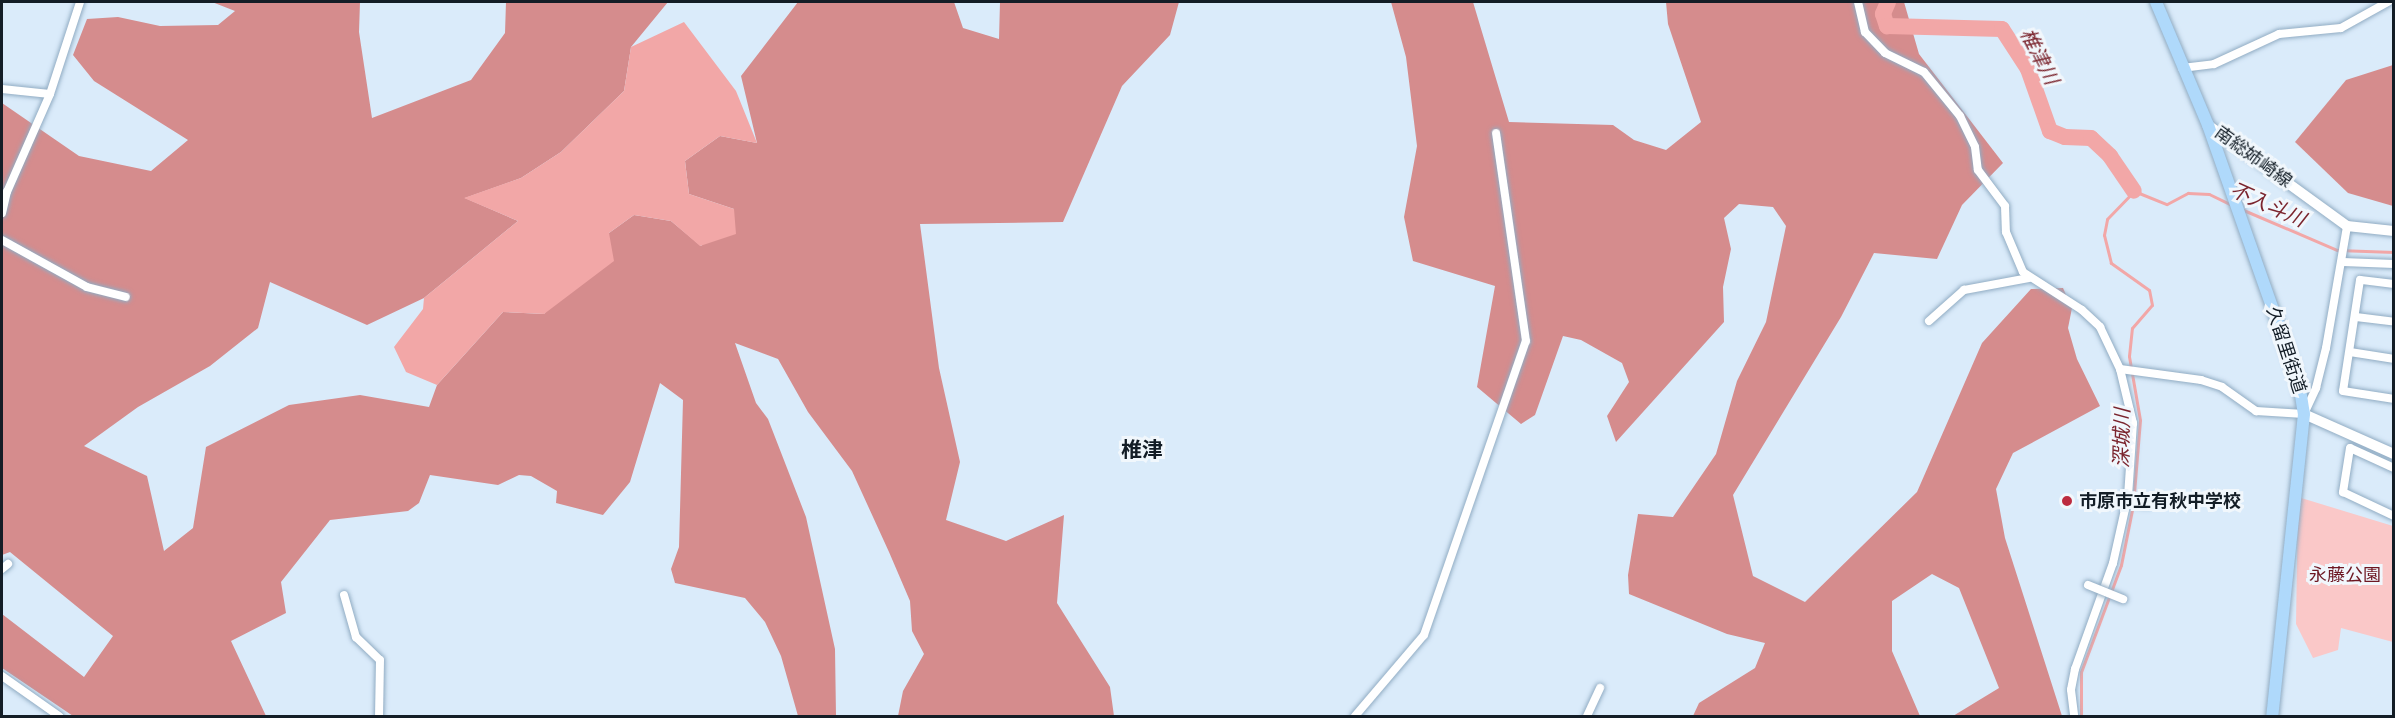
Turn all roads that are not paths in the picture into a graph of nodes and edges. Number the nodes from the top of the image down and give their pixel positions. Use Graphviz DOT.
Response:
graph roads {
  1 [pos="80,2"];
  2 [pos="1858,2"];
  3 [pos="2156,2"];
  4 [pos="2388,2"];
  5 [pos="2182,68"];
  6 [pos="2,89"];
  7 [pos="50,94"];
  8 [pos="2208,125"];
  9 [pos="1496,133"];
  10 [pos="2,213"];
  11 [pos="2347,226"];
  12 [pos="2394,231"];
  13 [pos="2,240"];
  14 [pos="2343,262"];
  15 [pos="2394,264"];
  16 [pos="2030,278"];
  17 [pos="2394,284"];
  18 [pos="126,297"];
  19 [pos="2356,317"];
  20 [pos="1929,321"];
  21 [pos="2394,322"];
  22 [pos="2350,352"];
  23 [pos="2394,359"];
  24 [pos="2120,369"];
  25 [pos="2394,399"];
  26 [pos="2304,414"];
  27 [pos="2394,454"];
  28 [pos="2394,468"];
  29 [pos="2107,499"];
  30 [pos="2148,504"];
  31 [pos="2394,516"];
  32 [pos="2088,585"];
  33 [pos="344,595"];
  34 [pos="2123,599"];
  35 [pos="2,676"];
  36 [pos="1600,688"];
  37 [pos="59,717"];
  38 [pos="379,717"];
  39 [pos="1355,717"];
  40 [pos="1587,717"];
  41 [pos="2074,717"];
  42 [pos="2272,717"];
  1 -- 7 [label="street"];
  2 -- 16 [label="street"];
  3 -- 5 [label="main road, 久留里街道"];
  4 -- 5 [label="street"];
  5 -- 8 [label="main road, 久留里街道"];
  6 -- 7 [label="street"];
  7 -- 10 [label="street"];
  8 -- 11 [label="main road, 南総姉崎線"];
  8 -- 26 [label="main road, 久留里街道"];
  9 -- 39 [label="street"];
  11 -- 12 [label="main road, 南総姉崎線"];
  11 -- 14 [label="street"];
  13 -- 18 [label="street"];
  14 -- 15 [label="street"];
  14 -- 26 [label="street"];
  16 -- 20 [label="street"];
  16 -- 24 [label="street"];
  17 -- 19 [label="street"];
  19 -- 21 [label="street"];
  19 -- 22 [label="street"];
  22 -- 23 [label="street"];
  22 -- 25 [label="street"];
  24 -- 26 [label="street"];
  24 -- 41 [label="street"];
  26 -- 27 [label="main road"];
  26 -- 42 [label="main road, 久留里街道"];
  28 -- 31 [label="street"];
  29 -- 30 [label="street, bridge"];
  32 -- 34 [label="street, bridge"];
  33 -- 38 [label="street"];
  35 -- 37 [label="street"];
  36 -- 40 [label="street"];
}
